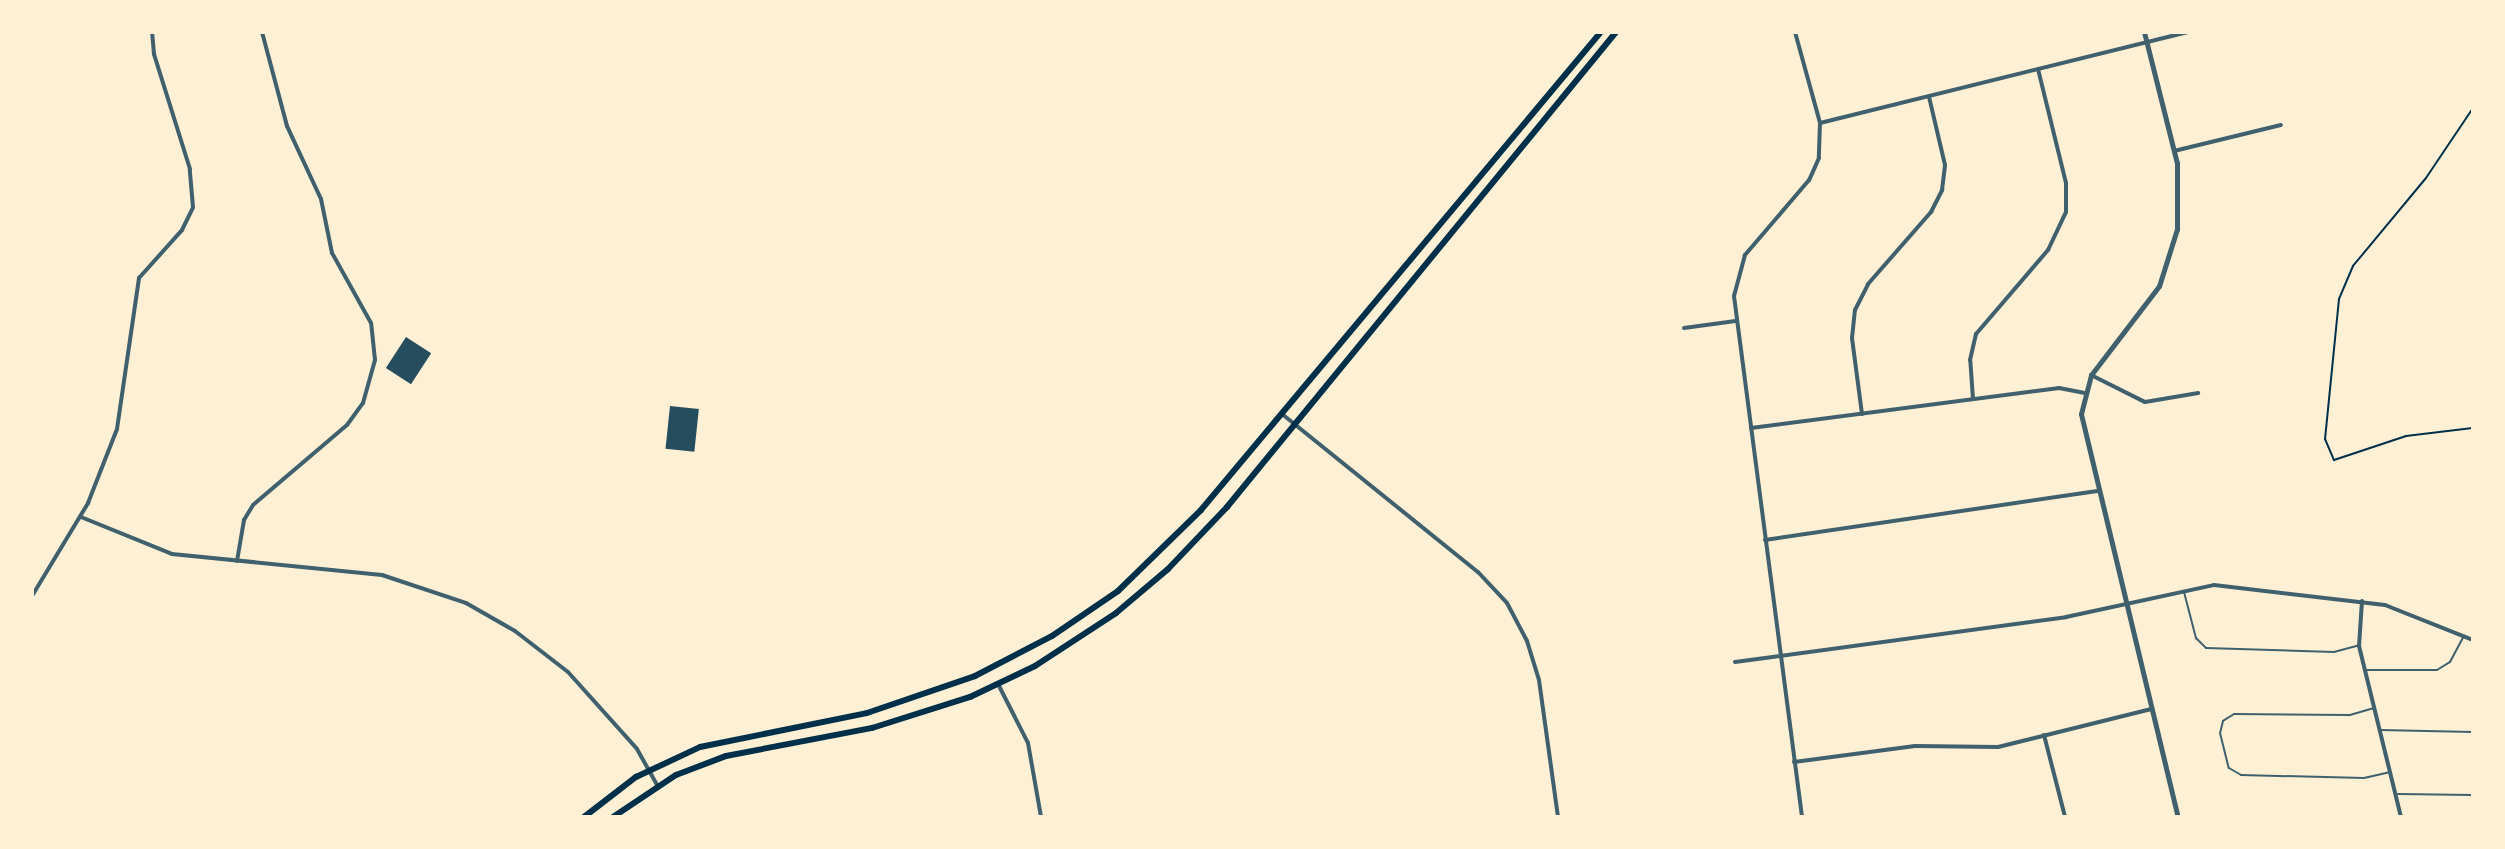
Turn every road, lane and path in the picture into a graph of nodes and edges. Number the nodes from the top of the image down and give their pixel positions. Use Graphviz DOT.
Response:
graph roads {
  1 [pos="152,32"];
  2 [pos="262,32"];
  3 [pos="1601,32"];
  4 [pos="1616,32"];
  5 [pos="1795,32"];
  6 [pos="2144,32"];
  7 [pos="2188,32"];
  8 [pos="2146,43"];
  9 [pos="2038,69"];
  10 [pos="1929,96"];
  11 [pos="2473,108"];
  12 [pos="1820,123"];
  13 [pos="2281,125"];
  14 [pos="2174,151"];
  15 [pos="1736,321"];
  16 [pos="1684,328"];
  17 [pos="2091,375"];
  18 [pos="2084,393"];
  19 [pos="2198,393"];
  20 [pos="1973,399"];
  21 [pos="1282,414"];
  22 [pos="1862,414"];
  23 [pos="1294,424"];
  24 [pos="1751,428"];
  25 [pos="2473,428"];
  26 [pos="2097,491"];
  27 [pos="81,517"];
  28 [pos="1765,540"];
  29 [pos="237,562"];
  30 [pos="2184,590"];
  31 [pos="32,596"];
  32 [pos="2362,600"];
  33 [pos="2125,604"];
  34 [pos="2465,635"];
  35 [pos="2473,640"];
  36 [pos="2359,646"];
  37 [pos="1780,655"];
  38 [pos="1735,662"];
  39 [pos="2364,670"];
  40 [pos="998,684"];
  41 [pos="2374,708"];
  42 [pos="2151,709"];
  43 [pos="2379,730"];
  44 [pos="2473,732"];
  45 [pos="2044,735"];
  46 [pos="1794,762"];
  47 [pos="649,770"];
  48 [pos="2390,772"];
  49 [pos="657,785"];
  50 [pos="2395,794"];
  51 [pos="2473,795"];
  52 [pos="584,817"];
  53 [pos="613,817"];
  54 [pos="1041,817"];
  55 [pos="1558,817"];
  56 [pos="1802,817"];
  57 [pos="2065,817"];
  58 [pos="2178,817"];
  59 [pos="2401,817"];
  1 -- 27 [label="street"];
  2 -- 29 [label="street"];
  3 -- 21 [label="main road"];
  4 -- 23 [label="main road"];
  5 -- 12 [label="street"];
  6 -- 8 [label="street"];
  7 -- 8 [label="street"];
  8 -- 9 [label="street"];
  8 -- 14 [label="street"];
  9 -- 10 [label="street"];
  9 -- 20 [label="street"];
  10 -- 12 [label="street"];
  10 -- 22 [label="street"];
  11 -- 25 [label="path"];
  12 -- 15 [label="street"];
  13 -- 14 [label="street"];
  14 -- 17 [label="street"];
  15 -- 16 [label="street"];
  15 -- 24 [label="street"];
  17 -- 18 [label="street"];
  17 -- 19 [label="street"];
  18 -- 20 [label="street"];
  18 -- 26 [label="street"];
  20 -- 22 [label="street"];
  21 -- 23 [label="street"];
  21 -- 47 [label="main road"];
  22 -- 24 [label="street"];
  23 -- 40 [label="main road"];
  23 -- 55 [label="street"];
  24 -- 28 [label="street"];
  26 -- 28 [label="street"];
  26 -- 33 [label="street"];
  27 -- 29 [label="street"];
  27 -- 31 [label="street"];
  28 -- 37 [label="street"];
  29 -- 47 [label="street"];
  30 -- 32 [label="street"];
  30 -- 33 [label="street"];
  30 -- 36 [label="lane"];
  32 -- 34 [label="street"];
  32 -- 36 [label="street"];
  33 -- 37 [label="street"];
  33 -- 42 [label="street"];
  34 -- 35 [label="street"];
  34 -- 39 [label="lane"];
  36 -- 39 [label="street"];
  37 -- 38 [label="street"];
  37 -- 46 [label="street"];
  39 -- 41 [label="street"];
  40 -- 49 [label="main road"];
  40 -- 54 [label="street"];
  41 -- 43 [label="street"];
  41 -- 48 [label="lane"];
  42 -- 45 [label="street"];
  42 -- 58 [label="street"];
  43 -- 44 [label="lane"];
  43 -- 48 [label="street"];
  45 -- 46 [label="street"];
  45 -- 57 [label="street"];
  46 -- 56 [label="street"];
  47 -- 49 [label="street"];
  47 -- 52 [label="main road"];
  48 -- 50 [label="street"];
  49 -- 53 [label="main road"];
  50 -- 51 [label="lane"];
  50 -- 59 [label="street"];
}
